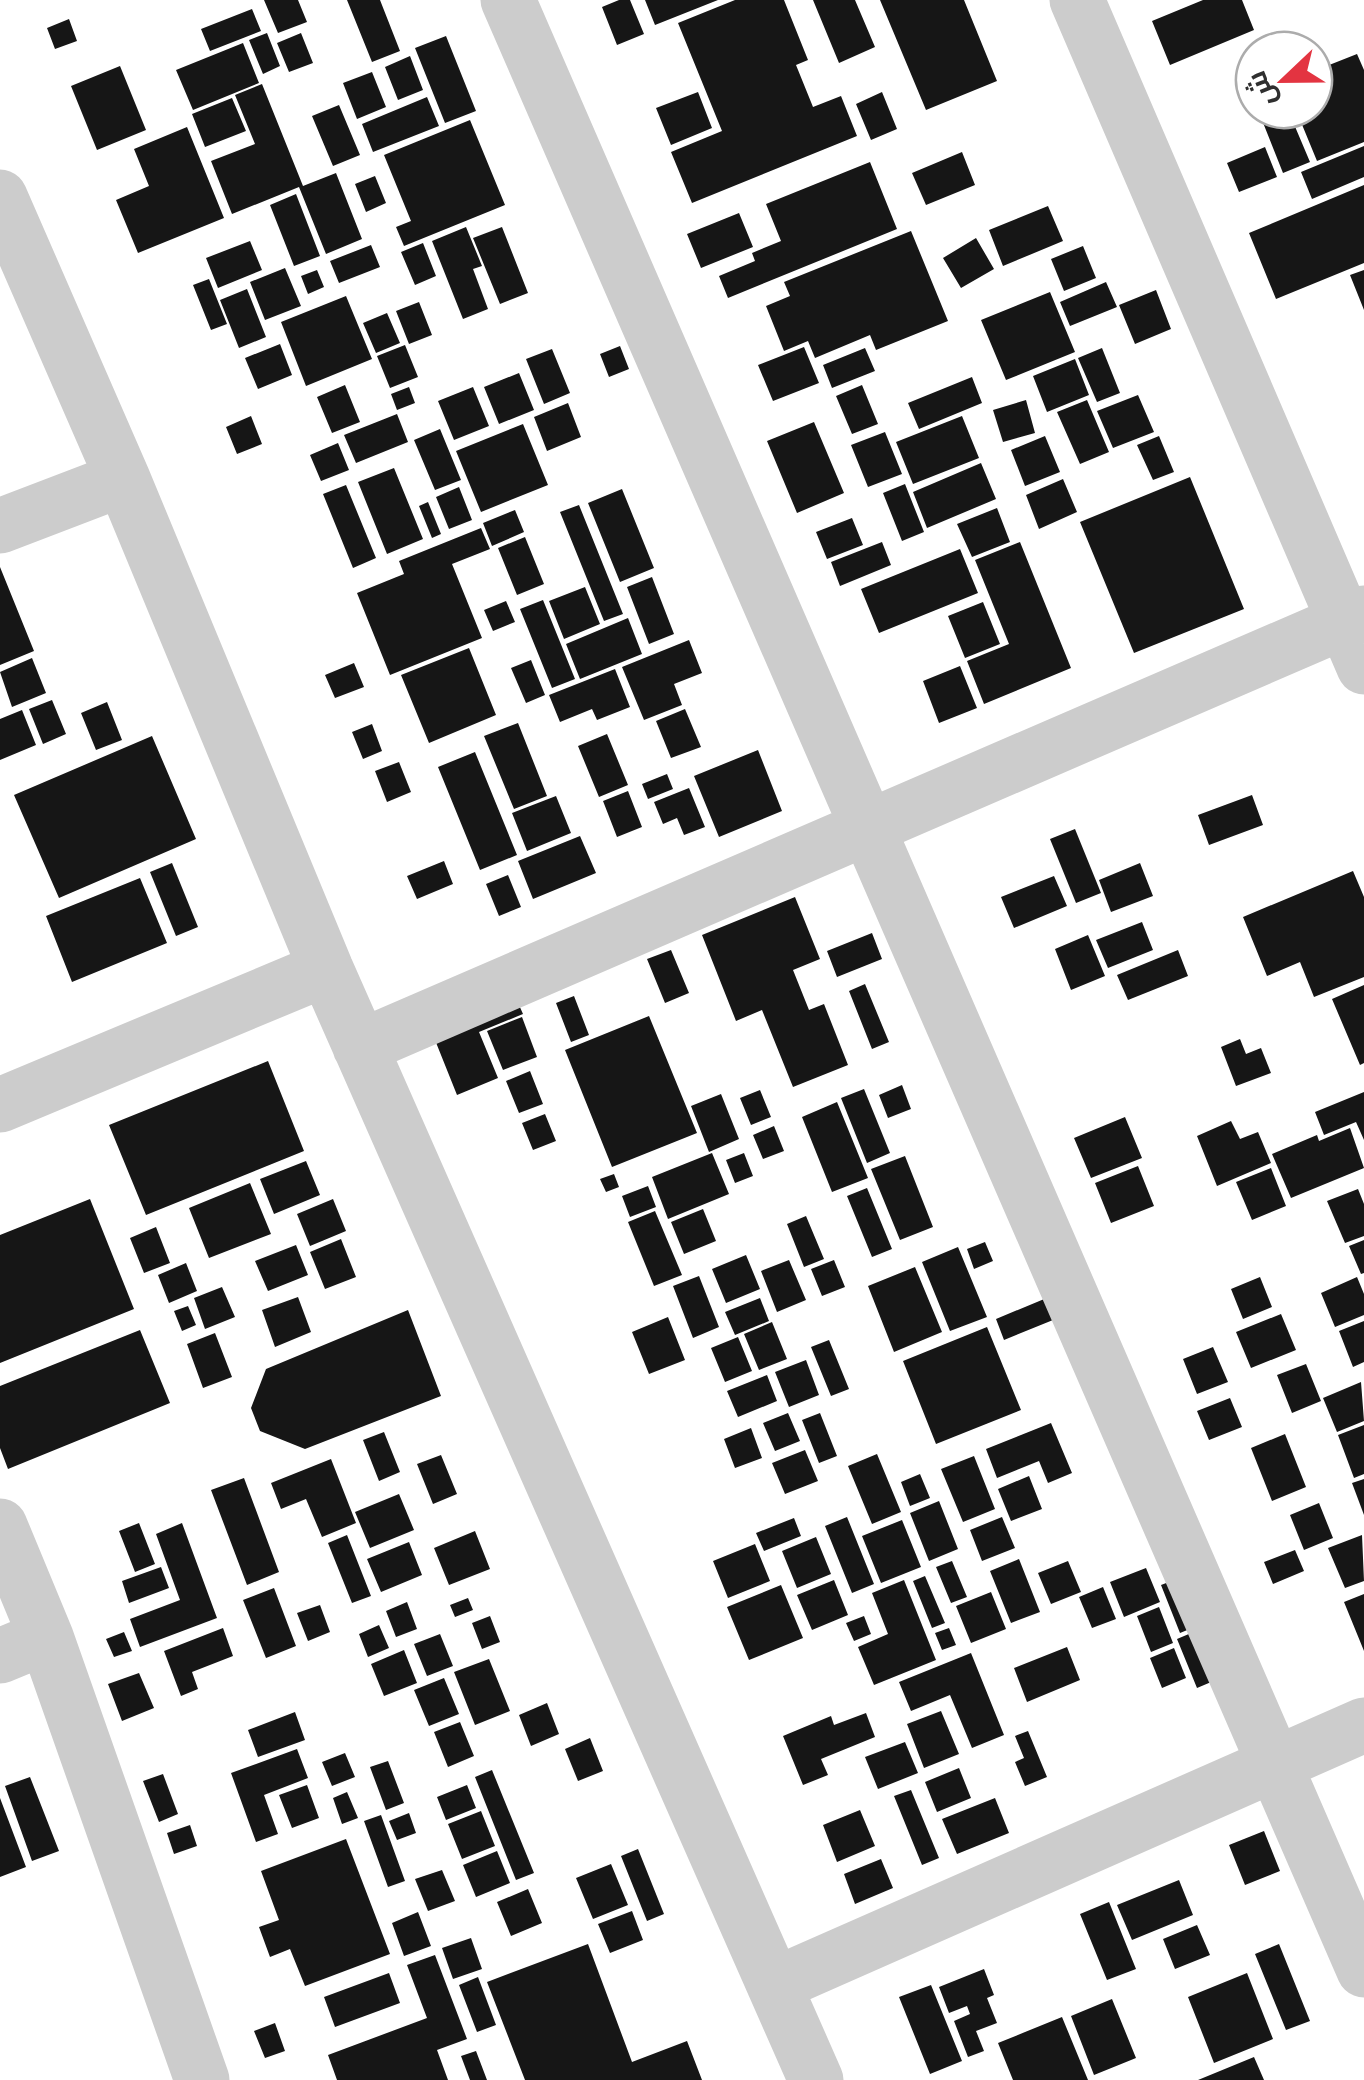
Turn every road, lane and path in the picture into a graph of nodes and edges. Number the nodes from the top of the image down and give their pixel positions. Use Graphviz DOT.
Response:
graph roads {
  1 [pos="508,0"];
  2 [pos="1077,0"];
  3 [pos="0,196"];
  4 [pos="123,478"];
  5 [pos="0,526"];
  6 [pos="1357,634"];
  7 [pos="868,828"];
  8 [pos="326,969"];
  9 [pos="360,1047"];
  10 [pos="0,1105"];
  11 [pos="0,1526"];
  12 [pos="23,1646"];
  13 [pos="1364,1725"];
  14 [pos="1276,1763"];
  15 [pos="1364,1970"];
  16 [pos="774,1984"];
  17 [pos="202,2080"];
  18 [pos="816,2080"];
  1 -- 7 [label="street"];
  2 -- 6 [label="street"];
  3 -- 4 [label="street"];
  4 -- 5 [label="street"];
  4 -- 8 [label="street"];
  6 -- 7 [label="street"];
  7 -- 9 [label="street"];
  7 -- 14 [label="street"];
  8 -- 9 [label="street"];
  8 -- 10 [label="street"];
  9 -- 16 [label="street"];
  11 -- 12 [label="street"];
  12 -- 17 [label="street"];
  13 -- 14 [label="street"];
  14 -- 15 [label="street"];
  14 -- 16 [label="street"];
  16 -- 18 [label="street"];
}
